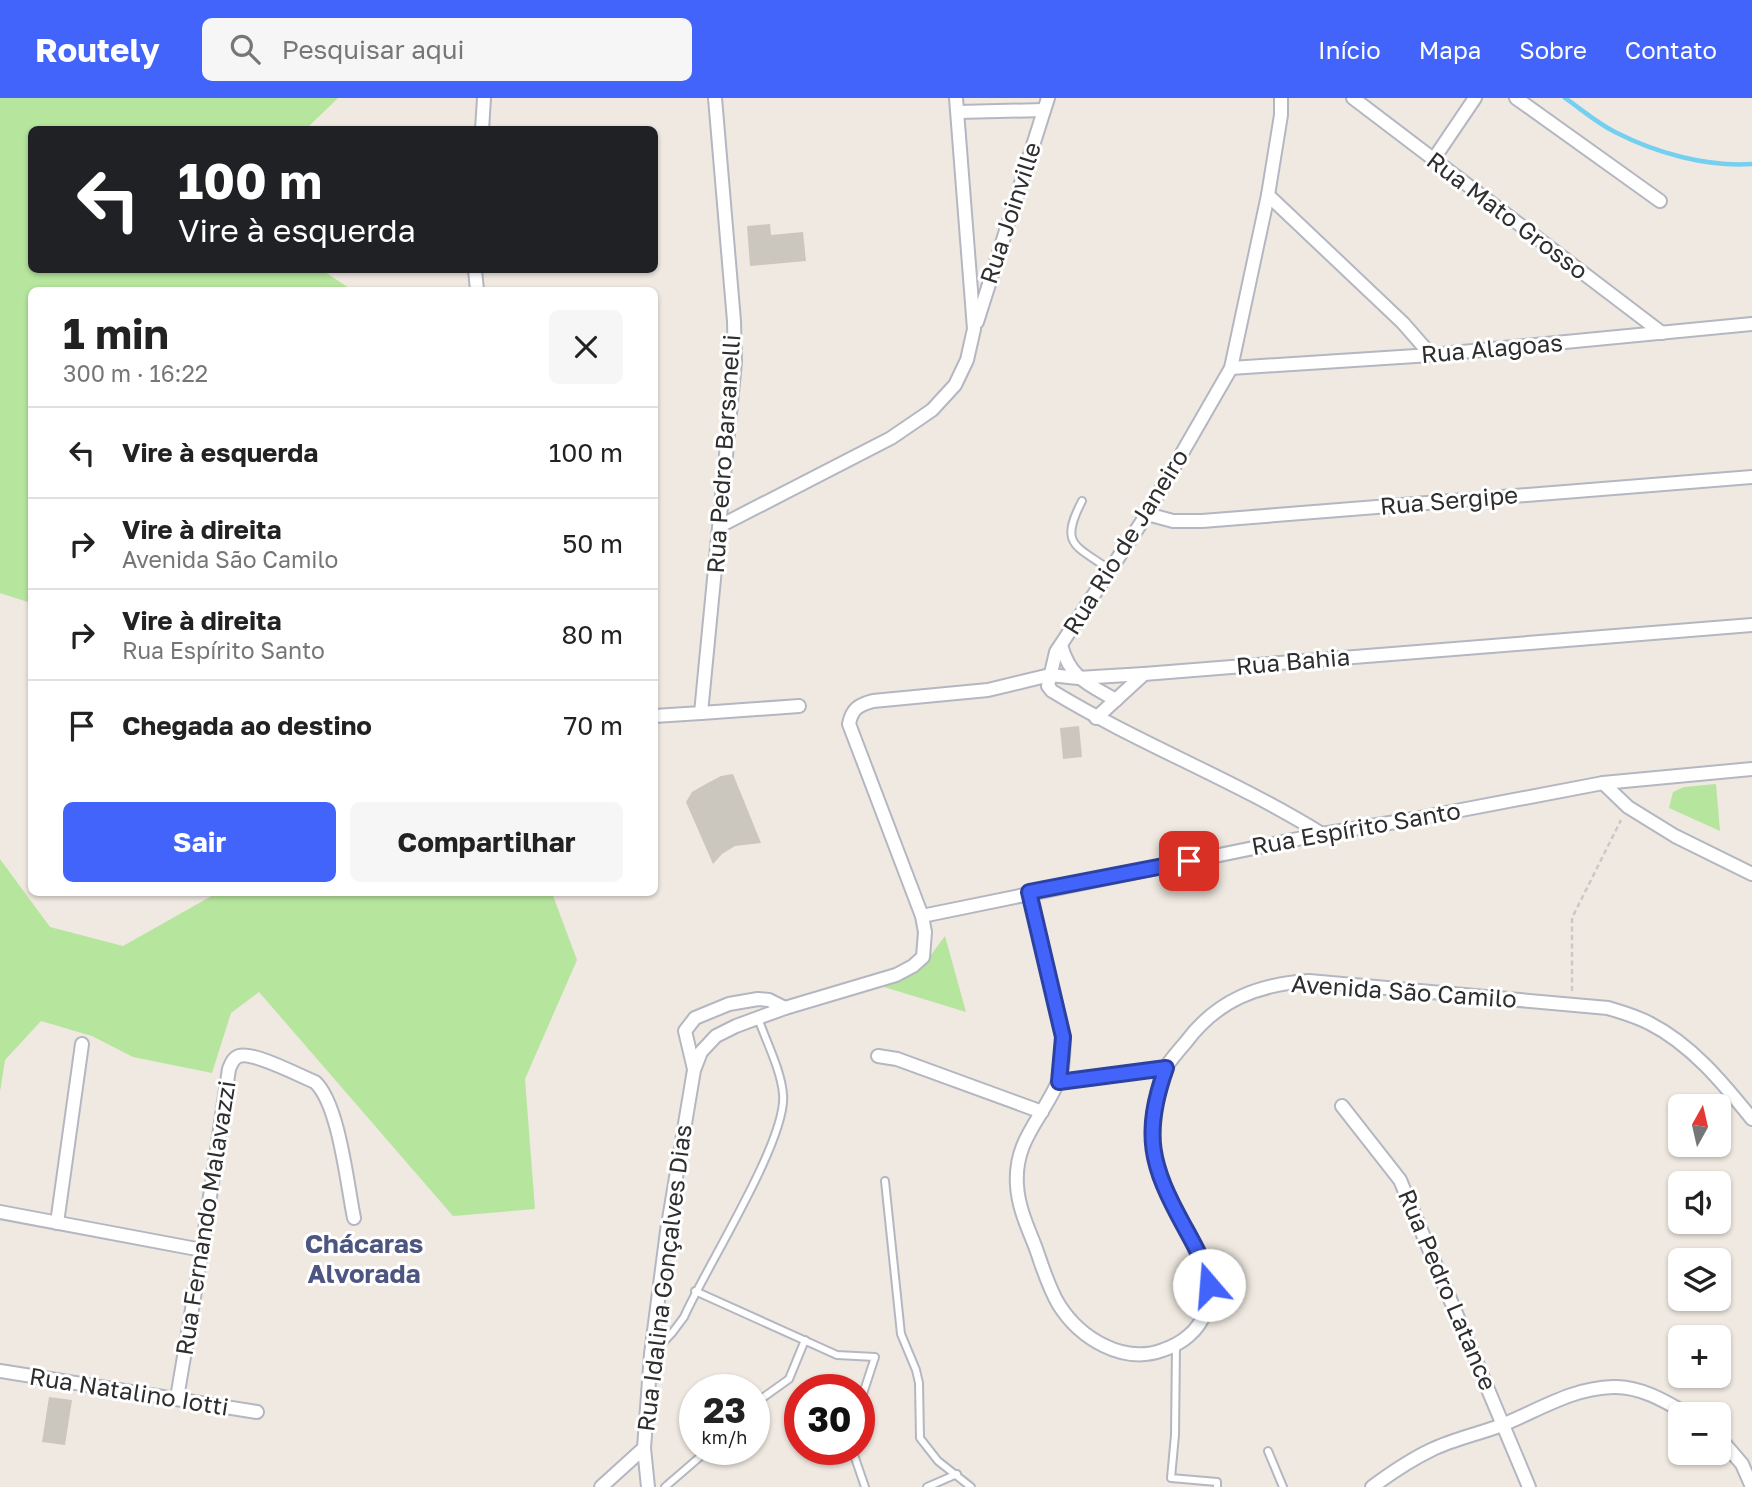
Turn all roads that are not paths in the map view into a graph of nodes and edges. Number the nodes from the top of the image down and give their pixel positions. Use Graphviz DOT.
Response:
graph roads {
  1 [pos="484,98"];
  2 [pos="715,98"];
  3 [pos="956,98"];
  4 [pos="1281,98"];
  5 [pos="1353,98"];
  6 [pos="1475,98"];
  7 [pos="1516,98"];
  8 [pos="1046,104"];
  9 [pos="958,113"];
  10 [pos="482,126"];
  11 [pos="1433,160"];
  12 [pos="1268,195"];
  13 [pos="1660,201"];
  14 [pos="1752,324"];
  15 [pos="974,329"];
  16 [pos="1662,333"];
  17 [pos="1431,355"];
  18 [pos="1231,368"];
  19 [pos="1752,477"];
  20 [pos="1082,501"];
  21 [pos="1147,514"];
  22 [pos="720,526"];
  23 [pos="1110,570"];
  24 [pos="1752,625"];
  25 [pos="1061,645"];
  26 [pos="1144,674"];
  27 [pos="1050,675"];
  28 [pos="1078,678"];
  29 [pos="1116,700"];
  30 [pos="799,706"];
  31 [pos="701,713"];
  32 [pos="658,716"];
  33 [pos="1096,718"];
  34 [pos="1752,769"];
  35 [pos="1603,783"];
  36 [pos="1322,834"];
  37 [pos="1752,874"];
  38 [pos="1029,892"];
  39 [pos="922,916"];
  40 [pos="785,1008"];
  41 [pos="758,1017"];
  42 [pos="82,1044"];
  43 [pos="878,1056"];
  44 [pos="1166,1068"];
  45 [pos="694,1070"];
  46 [pos="1059,1082"];
  47 [pos="1342,1106"];
  48 [pos="1042,1112"];
  49 [pos="1752,1119"];
  50 [pos="886,1181"];
  51 [pos="0,1212"];
  52 [pos="354,1218"];
  53 [pos="57,1223"];
  54 [pos="202,1250"];
  55 [pos="695,1291"];
  56 [pos="805,1340"];
  57 [pos="1176,1344"];
  58 [pos="651,1354"];
  59 [pos="0,1371"];
  60 [pos="869,1374"];
  61 [pos="770,1393"];
  62 [pos="177,1398"];
  63 [pos="1668,1402"];
  64 [pos="257,1412"];
  65 [pos="1503,1424"];
  66 [pos="644,1448"];
  67 [pos="1268,1451"];
  68 [pos="1731,1451"];
  69 [pos="690,1465"];
  70 [pos="857,1465"];
  71 [pos="957,1474"];
  72 [pos="601,1487"];
  73 [pos="649,1487"];
  74 [pos="665,1487"];
  75 [pos="865,1487"];
  76 [pos="927,1487"];
  77 [pos="971,1487"];
  78 [pos="1217,1487"];
  79 [pos="1283,1487"];
  80 [pos="1372,1487"];
  81 [pos="1529,1487"];
  82 [pos="1752,1487"];
  1 -- 10 [label="street"];
  2 -- 22 [label="street, Rua Pedro Barsanelli"];
  3 -- 9 [label="street"];
  4 -- 12 [label="street, Rua Rio de Janeiro"];
  5 -- 11 [label="street, Rua Mato Grosso"];
  6 -- 11 [label="street"];
  7 -- 13 [label="street"];
  8 -- 9 [label="street"];
  8 -- 15 [label="street, Rua Joinville"];
  9 -- 15 [label="street"];
  11 -- 16 [label="street, Rua Mato Grosso"];
  12 -- 17 [label="street"];
  12 -- 18 [label="street, Rua Rio de Janeiro"];
  14 -- 16 [label="street, Rua Alagoas"];
  15 -- 22 [label="street"];
  16 -- 17 [label="street, Rua Alagoas"];
  17 -- 18 [label="street, Rua Alagoas"];
  18 -- 21 [label="street, Rua Rio de Janeiro"];
  19 -- 21 [label="street, Rua Sergipe"];
  20 -- 23 [label="lane"];
  21 -- 23 [label="street, Rua Rio de Janeiro"];
  22 -- 31 [label="street, Rua Pedro Barsanelli"];
  23 -- 25 [label="street, Rua Rio de Janeiro"];
  24 -- 26 [label="street, Rua Bahia"];
  25 -- 27 [label="street, Rua Rio de Janeiro"];
  25 -- 28 [label="street"];
  26 -- 28 [label="street, Rua Bahia"];
  26 -- 29 [label="street"];
  27 -- 28 [label="street, Rua Bahia"];
  27 -- 33 [label="street"];
  27 -- 39 [label="street, Rua Bahia"];
  28 -- 29 [label="street"];
  29 -- 33 [label="street"];
  30 -- 31 [label="street"];
  31 -- 32 [label="street"];
  33 -- 36 [label="street"];
  34 -- 35 [label="street, Rua Espírito Santo"];
  35 -- 36 [label="street, Rua Espírito Santo"];
  35 -- 37 [label="street"];
  36 -- 38 [label="street, Rua Espírito Santo"];
  38 -- 39 [label="street, Rua Espírito Santo"];
  38 -- 46 [label="street, Avenida São Camilo"];
  39 -- 40 [label="street"];
  40 -- 41 [label="street, Rua Idalina Gonçalves Dias"];
  40 -- 45 [label="street, Rua Idalina Gonçalves Dias"];
  41 -- 45 [label="street, Rua Idalina Gonçalves Dias"];
  41 -- 55 [label="lane"];
  42 -- 53 [label="street"];
  43 -- 48 [label="street"];
  44 -- 46 [label="street"];
  44 -- 49 [label="street, Avenida São Camilo"];
  44 -- 57 [label="street, Avenida São Camilo"];
  45 -- 58 [label="street, Rua Idalina Gonçalves Dias"];
  46 -- 48 [label="street, Avenida São Camilo"];
  47 -- 65 [label="street, Rua Pedro Latance"];
  48 -- 57 [label="street, Avenida São Camilo"];
  50 -- 71 [label="lane"];
  51 -- 53 [label="street"];
  52 -- 54 [label="street, Rua Fernando Malavazzi"];
  53 -- 54 [label="street"];
  54 -- 62 [label="street, Rua Fernando Malavazzi"];
  55 -- 56 [label="lane"];
  55 -- 58 [label="lane"];
  56 -- 60 [label="lane"];
  56 -- 61 [label="lane"];
  57 -- 78 [label="lane"];
  58 -- 66 [label="street, Rua Idalina Gonçalves Dias"];
  59 -- 62 [label="street, Rua Natalino Iotti"];
  62 -- 64 [label="street, Rua Natalino Iotti"];
  63 -- 65 [label="street"];
  65 -- 80 [label="street"];
  65 -- 81 [label="street, Rua Pedro Latance"];
  66 -- 72 [label="street"];
  66 -- 73 [label="street, Rua Idalina Gonçalves Dias"];
  67 -- 79 [label="lane"];
  68 -- 82 [label="street"];
  69 -- 74 [label="lane"];
  70 -- 75 [label="lane"];
  71 -- 76 [label="lane"];
  71 -- 77 [label="lane"];
}
